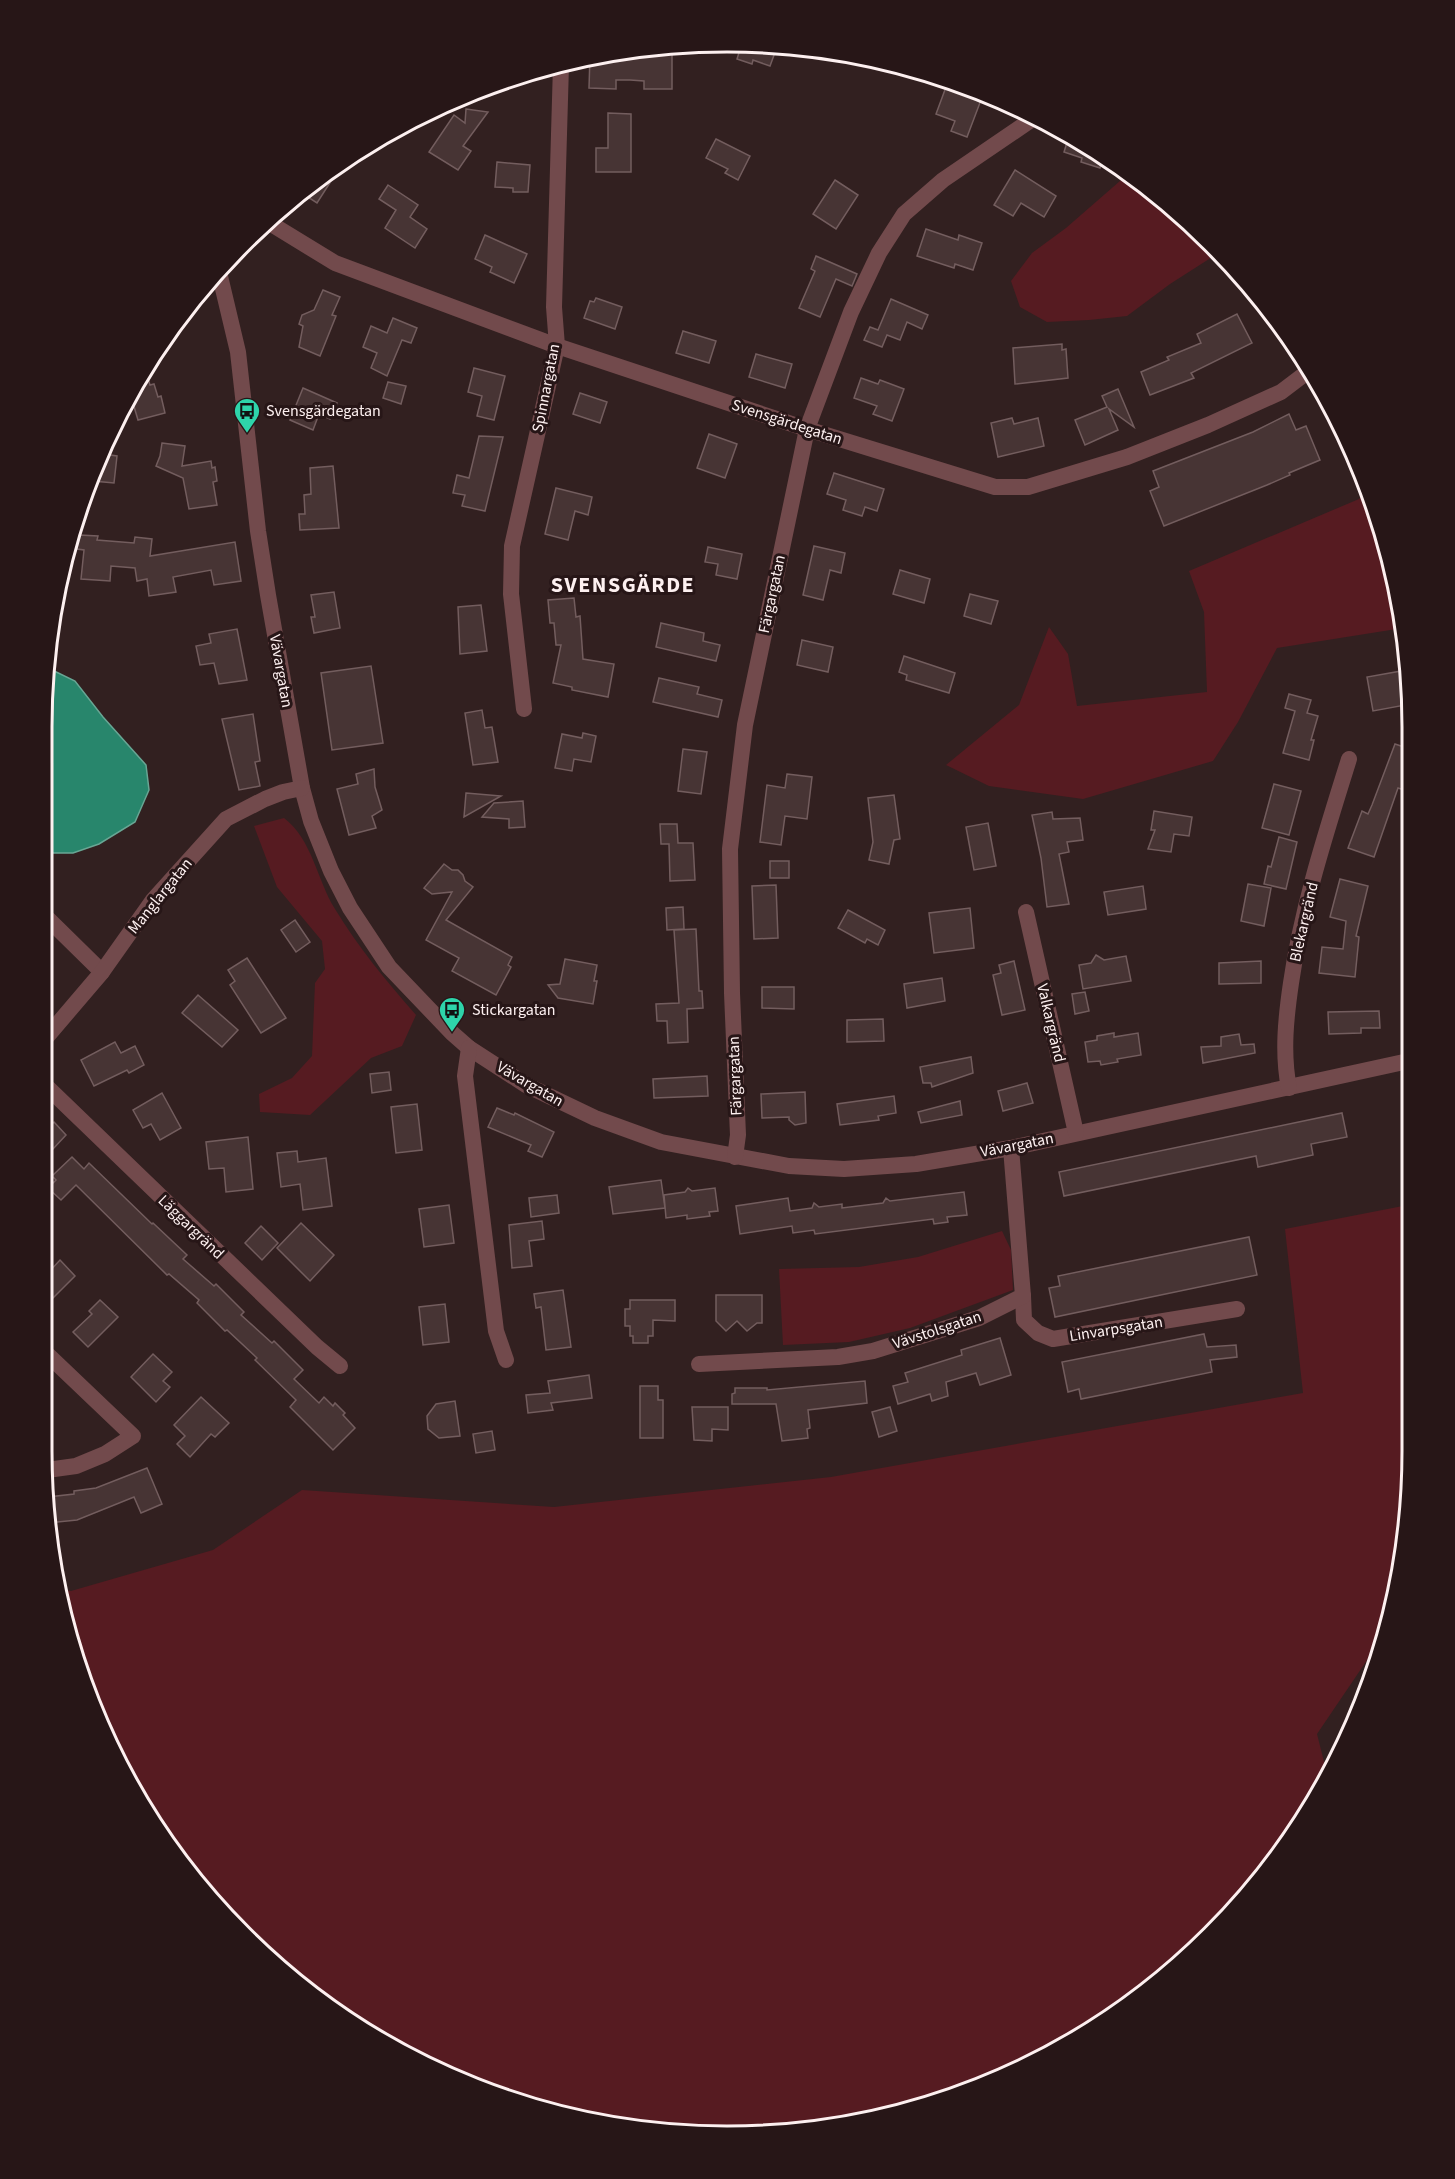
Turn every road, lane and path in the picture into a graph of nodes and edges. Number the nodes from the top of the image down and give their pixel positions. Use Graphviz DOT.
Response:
graph roads {
  1 [pos="561,74"];
  2 [pos="1027,123"];
  3 [pos="275,226"];
  4 [pos="221,281"];
  5 [pos="557,346"];
  6 [pos="1303,375"];
  7 [pos="807,429"];
  8 [pos="524,709"];
  9 [pos="1348,759"];
  10 [pos="302,788"];
  11 [pos="1026,912"];
  12 [pos="52,923"];
  13 [pos="102,972"];
  14 [pos="52,1031"];
  15 [pos="469,1048"];
  16 [pos="1402,1062"];
  17 [pos="1289,1088"];
  18 [pos="52,1092"];
  19 [pos="1076,1133"];
  20 [pos="1011,1148"];
  21 [pos="735,1157"];
  22 [pos="1023,1296"];
  23 [pos="1238,1309"];
  24 [pos="52,1360"];
  25 [pos="506,1360"];
  26 [pos="699,1364"];
  27 [pos="340,1366"];
  28 [pos="53,1469"];
  1 -- 5 [label="street, Spinnargatan"];
  2 -- 7 [label="street, Färgargatan"];
  3 -- 5 [label="street, Svensgärdegatan"];
  4 -- 10 [label="street, Vävargatan"];
  5 -- 7 [label="street, Svensgärdegatan"];
  5 -- 8 [label="street, Spinnargatan"];
  6 -- 7 [label="street, Svensgärdegatan"];
  7 -- 21 [label="street, Färgargatan"];
  9 -- 17 [label="street, Blekargränd"];
  10 -- 13 [label="street, Manglargatan"];
  10 -- 15 [label="street, Vävargatan"];
  11 -- 19 [label="street, Valkargränd"];
  12 -- 13 [label="street"];
  13 -- 14 [label="street, Manglargatan"];
  15 -- 21 [label="street, Vävargatan"];
  15 -- 25 [label="street"];
  16 -- 17 [label="street, Vävargatan"];
  17 -- 19 [label="street, Vävargatan"];
  18 -- 27 [label="street, Läggargränd"];
  19 -- 20 [label="street, Vävargatan"];
  20 -- 21 [label="street, Vävargatan"];
  20 -- 22 [label="street"];
  22 -- 23 [label="street, Linvarpsgatan"];
  22 -- 26 [label="street, Vävstolsgatan"];
  24 -- 28 [label="street"];
}
